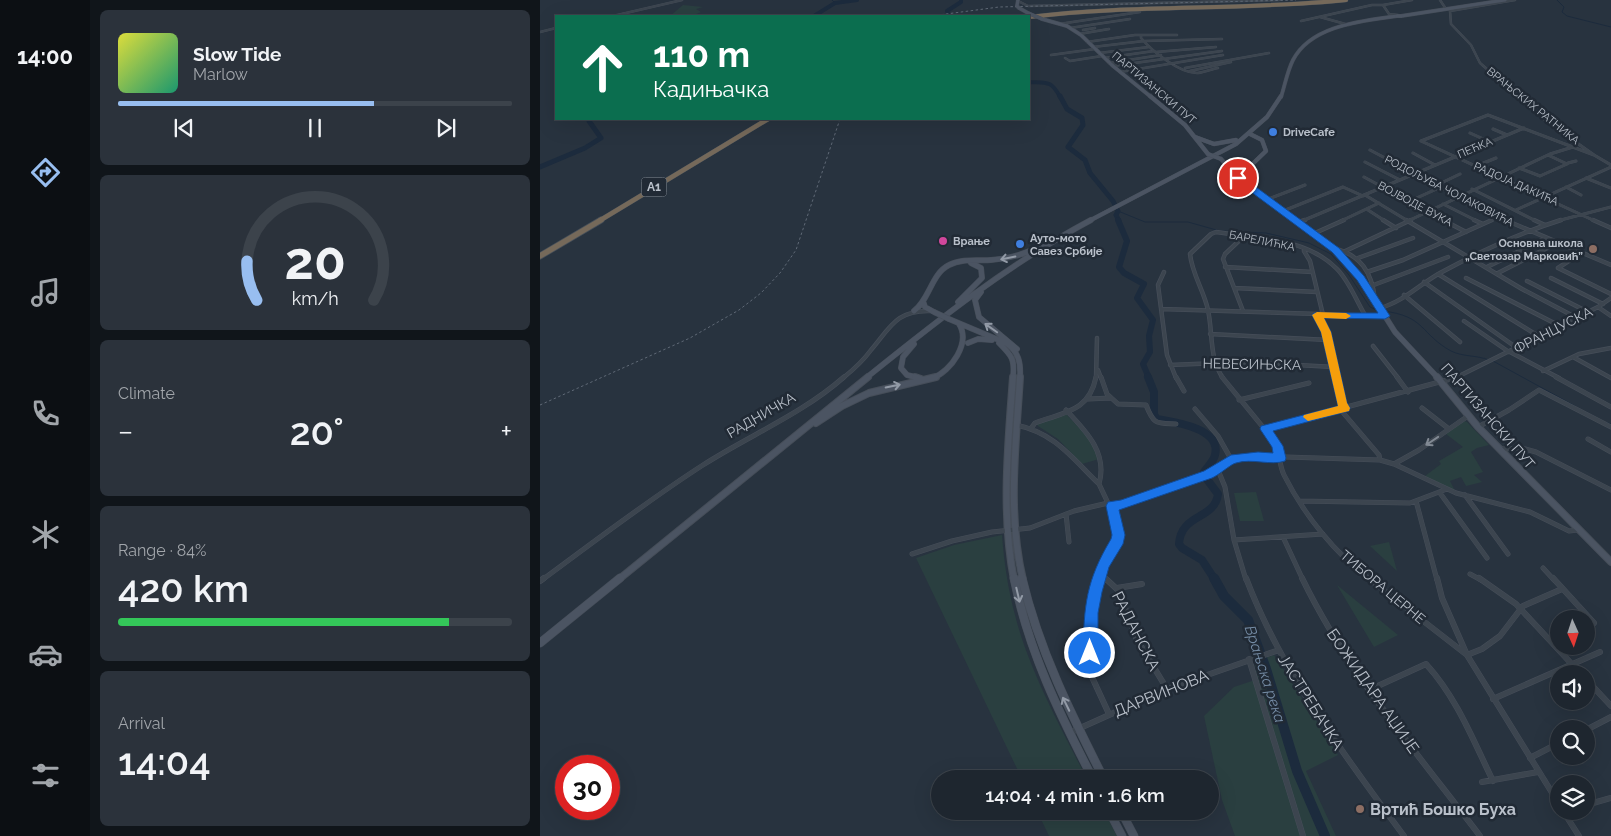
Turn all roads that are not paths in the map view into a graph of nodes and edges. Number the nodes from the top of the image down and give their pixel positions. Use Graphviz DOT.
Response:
graph roads {
  1 [pos="682,0"];
  2 [pos="1279,0"];
  3 [pos="1336,0"];
  4 [pos="1346,0"];
  5 [pos="1412,0"];
  6 [pos="1440,0"];
  7 [pos="1505,0"];
  8 [pos="1515,0"];
  9 [pos="1018,1"];
  10 [pos="1396,1"];
  11 [pos="1384,4"];
  12 [pos="1446,9"];
  13 [pos="1450,11"];
  14 [pos="1140,12"];
  15 [pos="617,15"];
  16 [pos="1026,15"];
  17 [pos="1030,16"];
  18 [pos="1030,16"];
  19 [pos="1399,16"];
  20 [pos="1030,17"];
  21 [pos="1320,17"];
  22 [pos="1130,18"];
  23 [pos="1301,21"];
  24 [pos="1059,24"];
  25 [pos="1350,25"];
  26 [pos="555,28"];
  27 [pos="1070,28"];
  28 [pos="1095,28"];
  29 [pos="1109,29"];
  30 [pos="540,32"];
  31 [pos="1077,33"];
  32 [pos="1177,35"];
  33 [pos="1142,36"];
  34 [pos="1222,39"];
  35 [pos="1144,41"];
  36 [pos="1087,42"];
  37 [pos="1149,47"];
  38 [pos="1216,47"];
  39 [pos="1094,48"];
  40 [pos="1155,51"];
  41 [pos="1222,51"];
  42 [pos="1269,53"];
  43 [pos="1051,55"];
  44 [pos="1161,55"];
  45 [pos="1223,55"];
  46 [pos="1102,56"];
  47 [pos="1065,58"];
  48 [pos="1165,58"];
  49 [pos="1231,62"];
  50 [pos="1109,63"];
  51 [pos="1173,63"];
  52 [pos="1113,66"];
  53 [pos="1183,68"];
  54 [pos="1218,68"];
  55 [pos="1190,71"];
  56 [pos="1120,72"];
  57 [pos="760,120"];
  58 [pos="766,120"];
  59 [pos="1524,128"];
  60 [pos="1493,129"];
  61 [pos="1470,133"];
  62 [pos="1250,134"];
  63 [pos="1507,135"];
  64 [pos="1195,137"];
  65 [pos="1243,138"];
  66 [pos="1257,138"];
  67 [pos="1421,141"];
  68 [pos="1490,142"];
  69 [pos="1214,144"];
  70 [pos="1573,147"];
  71 [pos="1203,149"];
  72 [pos="1370,150"];
  73 [pos="1590,151"];
  74 [pos="1585,152"];
  75 [pos="1219,153"];
  76 [pos="1413,153"];
  77 [pos="1548,155"];
  78 [pos="1594,155"];
  79 [pos="1455,157"];
  80 [pos="1496,158"];
  81 [pos="1576,161"];
  82 [pos="1365,162"];
  83 [pos="1568,163"];
  84 [pos="1435,166"];
  85 [pos="1476,166"];
  86 [pos="1611,166"];
  87 [pos="1519,168"];
  88 [pos="1246,169"];
  89 [pos="1233,171"];
  90 [pos="1415,174"];
  91 [pos="1460,174"];
  92 [pos="1364,177"];
  93 [pos="1499,177"];
  94 [pos="1238,178"];
  95 [pos="1586,178"];
  96 [pos="1400,180"];
  97 [pos="1305,185"];
  98 [pos="1437,185"];
  99 [pos="1383,187"];
  100 [pos="1440,187"];
  101 [pos="1566,187"];
  102 [pos="1611,188"];
  103 [pos="1472,189"];
  104 [pos="1581,195"];
  105 [pos="1364,196"];
  106 [pos="1457,196"];
  107 [pos="1544,197"];
  108 [pos="1266,200"];
  109 [pos="1410,201"];
  110 [pos="1379,203"];
  111 [pos="1443,204"];
  112 [pos="1611,207"];
  113 [pos="1368,210"];
  114 [pos="1516,210"];
  115 [pos="1282,211"];
  116 [pos="1429,212"];
  117 [pos="1581,213"];
  118 [pos="1498,217"];
  119 [pos="1410,221"];
  120 [pos="1299,222"];
  121 [pos="1483,224"];
  122 [pos="1545,225"];
  123 [pos="1396,228"];
  124 [pos="1611,228"];
  125 [pos="1528,230"];
  126 [pos="1216,232"];
  127 [pos="1466,232"];
  128 [pos="1067,233"];
  129 [pos="1316,233"];
  130 [pos="1243,237"];
  131 [pos="1413,238"];
  132 [pos="1546,238"];
  133 [pos="1444,242"];
  134 [pos="1557,243"];
  135 [pos="1333,248"];
  136 [pos="1303,249"];
  137 [pos="1346,250"];
  138 [pos="540,252"];
  139 [pos="1581,252"];
  140 [pos="1340,254"];
  141 [pos="540,256"];
  142 [pos="1448,257"];
  143 [pos="1358,258"];
  144 [pos="1470,258"];
  145 [pos="1324,259"];
  146 [pos="1310,261"];
  147 [pos="959,262"];
  148 [pos="1191,264"];
  149 [pos="1611,265"];
  150 [pos="1225,267"];
  151 [pos="1487,267"];
  152 [pos="1164,272"];
  153 [pos="1312,272"];
  154 [pos="1367,272"];
  155 [pos="1498,273"];
  156 [pos="1438,274"];
  157 [pos="1001,275"];
  158 [pos="1466,278"];
  159 [pos="1551,278"];
  160 [pos="1527,281"];
  161 [pos="1424,282"];
  162 [pos="1371,286"];
  163 [pos="1234,288"];
  164 [pos="1316,292"];
  165 [pos="1611,294"];
  166 [pos="1404,295"];
  167 [pos="1611,298"];
  168 [pos="1375,300"];
  169 [pos="923,301"];
  170 [pos="1603,304"];
  171 [pos="1598,307"];
  172 [pos="1161,309"];
  173 [pos="1208,309"];
  174 [pos="952,310"];
  175 [pos="914,311"];
  176 [pos="1243,311"];
  177 [pos="933,312"];
  178 [pos="1383,312"];
  179 [pos="1588,312"];
  180 [pos="1317,315"];
  181 [pos="1322,315"];
  182 [pos="1365,315"];
  183 [pos="1611,316"];
  184 [pos="1577,318"];
  185 [pos="1464,321"];
  186 [pos="959,324"];
  187 [pos="1560,326"];
  188 [pos="974,330"];
  189 [pos="923,333"];
  190 [pos="1210,334"];
  191 [pos="1540,337"];
  192 [pos="1097,338"];
  193 [pos="995,340"];
  194 [pos="1328,340"];
  195 [pos="1460,342"];
  196 [pos="968,343"];
  197 [pos="1373,346"];
  198 [pos="1517,348"];
  199 [pos="1611,348"];
  200 [pos="959,350"];
  201 [pos="1509,352"];
  202 [pos="1573,357"];
  203 [pos="1494,359"];
  204 [pos="1215,362"];
  205 [pos="1020,364"];
  206 [pos="1170,365"];
  207 [pos="1334,367"];
  208 [pos="1098,369"];
  209 [pos="1543,371"];
  210 [pos="1611,378"];
  211 [pos="929,379"];
  212 [pos="1442,382"];
  213 [pos="1309,383"];
  214 [pos="1184,391"];
  215 [pos="1408,392"];
  216 [pos="1111,398"];
  217 [pos="1087,399"];
  218 [pos="1239,400"];
  219 [pos="1342,408"];
  220 [pos="1422,408"];
  221 [pos="1611,408"];
  222 [pos="1195,409"];
  223 [pos="1066,410"];
  224 [pos="1468,416"];
  225 [pos="1176,424"];
  226 [pos="1013,425"];
  227 [pos="1032,427"];
  228 [pos="1478,427"];
  229 [pos="1611,427"];
  230 [pos="1265,429"];
  231 [pos="1449,429"];
  232 [pos="798,434"];
  233 [pos="1588,439"];
  234 [pos="1497,449"];
  235 [pos="1611,452"];
  236 [pos="1280,458"];
  237 [pos="1231,459"];
  238 [pos="1380,460"];
  239 [pos="1394,464"];
  240 [pos="1218,470"];
  241 [pos="1100,484"];
  242 [pos="1447,489"];
  243 [pos="1611,490"];
  244 [pos="1440,493"];
  245 [pos="1465,495"];
  246 [pos="1299,501"];
  247 [pos="1416,502"];
  248 [pos="1110,505"];
  249 [pos="1066,514"];
  250 [pos="1007,530"];
  251 [pos="1015,530"];
  252 [pos="1578,530"];
  253 [pos="1324,534"];
  254 [pos="1283,537"];
  255 [pos="1234,540"];
  256 [pos="1069,542"];
  257 [pos="912,554"];
  258 [pos="1508,554"];
  259 [pos="1487,558"];
  260 [pos="1611,562"];
  261 [pos="1543,568"];
  262 [pos="1100,572"];
  263 [pos="1470,574"];
  264 [pos="540,581"];
  265 [pos="1142,584"];
  266 [pos="1117,588"];
  267 [pos="1562,589"];
  268 [pos="1520,608"];
  269 [pos="1582,610"];
  270 [pos="540,643"];
  271 [pos="1278,650"];
  272 [pos="1600,652"];
  273 [pos="1467,654"];
  274 [pos="1252,658"];
  275 [pos="1572,663"];
  276 [pos="1167,689"];
  277 [pos="1595,689"];
  278 [pos="1369,690"];
  279 [pos="1493,699"];
  280 [pos="1611,706"];
  281 [pos="1109,714"];
  282 [pos="1611,718"];
  283 [pos="1595,726"];
  284 [pos="1078,728"];
  285 [pos="1069,733"];
  286 [pos="1550,748"];
  287 [pos="1530,758"];
  288 [pos="1088,770"];
  289 [pos="1099,770"];
  290 [pos="1538,772"];
  291 [pos="1493,781"];
  292 [pos="1482,782"];
  293 [pos="1550,790"];
  294 [pos="1611,798"];
  295 [pos="1595,802"];
  296 [pos="1114,820"];
  297 [pos="1126,820"];
  298 [pos="1569,820"];
  299 [pos="1122,836"];
  300 [pos="1134,836"];
  301 [pos="1303,836"];
  302 [pos="1404,836"];
  303 [pos="1480,836"];
  304 [pos="1579,836"];
  1 -- 15 [label="street"];
  2 -- 9 [label="street"];
  3 -- 17 [label="highway"];
  4 -- 18 [label="highway"];
  5 -- 10 [label="street"];
  6 -- 12 [label="street"];
  7 -- 12 [label="main road"];
  8 -- 13 [label="street"];
  9 -- 16 [label="main road, ПАРТИЗАНСКИ ПУТ"];
  10 -- 11 [label="street"];
  11 -- 19 [label="street"];
  11 -- 21 [label="street"];
  12 -- 19 [label="main road"];
  13 -- 19 [label="street"];
  13 -- 73 [label="street, ВРАЊСКИХ РАТНИКА"];
  14 -- 24 [label="street"];
  19 -- 25 [label="main road"];
  20 -- 24 [label="main road, ПАРТИЗАНСКИ ПУТ, bridge"];
  21 -- 23 [label="street"];
  21 -- 25 [label="street"];
  22 -- 27 [label="street"];
  24 -- 27 [label="main road, ПАРТИЗАНСКИ ПУТ"];
  25 -- 62 [label="main road"];
  26 -- 30 [label="street"];
  27 -- 31 [label="main road, ПАРТИЗАНСКИ ПУТ"];
  28 -- 31 [label="street"];
  29 -- 31 [label="street"];
  31 -- 36 [label="main road, ПАРТИЗАНСКИ ПУТ"];
  32 -- 33 [label="street"];
  33 -- 35 [label="street"];
  33 -- 36 [label="street"];
  34 -- 35 [label="street"];
  35 -- 37 [label="street"];
  35 -- 39 [label="street"];
  36 -- 39 [label="main road, ПАРТИЗАНСКИ ПУТ"];
  37 -- 40 [label="street"];
  37 -- 46 [label="street"];
  38 -- 40 [label="street"];
  39 -- 43 [label="street"];
  39 -- 46 [label="main road, ПАРТИЗАНСКИ ПУТ"];
  40 -- 44 [label="street"];
  40 -- 46 [label="street"];
  41 -- 48 [label="street"];
  42 -- 53 [label="street"];
  44 -- 48 [label="street"];
  44 -- 50 [label="street"];
  45 -- 51 [label="street"];
  46 -- 47 [label="street"];
  46 -- 50 [label="main road, ПАРТИЗАНСКИ ПУТ"];
  48 -- 51 [label="street"];
  48 -- 52 [label="street"];
  49 -- 55 [label="street"];
  50 -- 52 [label="main road, ПАРТИЗАНСКИ ПУТ"];
  51 -- 53 [label="street"];
  51 -- 56 [label="street"];
  52 -- 56 [label="main road, ПАРТИЗАНСКИ ПУТ"];
  53 -- 55 [label="street"];
  54 -- 55 [label="street"];
  56 -- 64 [label="main road, ПАРТИЗАНСКИ ПУТ"];
  57 -- 138 [label="highway, A1"];
  58 -- 141 [label="highway, A1"];
  59 -- 63 [label="street, ПЕЋКА"];
  59 -- 67 [label="street"];
  59 -- 70 [label="street"];
  60 -- 63 [label="street, ПЕЋКА"];
  61 -- 68 [label="street"];
  62 -- 65 [label="main road"];
  62 -- 66 [label="main road"];
  63 -- 68 [label="street, ПЕЋКА"];
  64 -- 69 [label="main road"];
  64 -- 71 [label="main road, ПАРТИЗАНСКИ ПУТ"];
  65 -- 66 [label="main road"];
  65 -- 69 [label="main road"];
  65 -- 75 [label="main road"];
  66 -- 88 [label="main road"];
  67 -- 79 [label="street, РАДОЈА ДАКИЋА"];
  68 -- 79 [label="street, ПЕЋКА"];
  69 -- 71 [label="main road"];
  69 -- 75 [label="main road"];
  70 -- 74 [label="street"];
  70 -- 77 [label="street"];
  71 -- 89 [label="main road, ПАРТИЗАНСКИ ПУТ, bridge"];
  72 -- 90 [label="street, РОДОЉУБА ЧОЛАКОВИЋА"];
  73 -- 74 [label="street"];
  73 -- 78 [label="street, ВРАЊСКИХ РАТНИКА"];
  74 -- 78 [label="street"];
  75 -- 128 [label="main road"];
  76 -- 84 [label="street"];
  77 -- 83 [label="street"];
  77 -- 87 [label="street"];
  78 -- 86 [label="street"];
  79 -- 84 [label="street, ПЕЋКА"];
  79 -- 85 [label="street, РАДОЈА ДАКИЋА"];
  80 -- 85 [label="street"];
  81 -- 83 [label="street"];
  82 -- 96 [label="street"];
  83 -- 87 [label="street"];
  84 -- 90 [label="street, ПЕЋКА"];
  85 -- 93 [label="street, РАДОЈА ДАКИЋА"];
  86 -- 95 [label="street"];
  87 -- 93 [label="street"];
  88 -- 89 [label="main road"];
  88 -- 94 [label="main road"];
  89 -- 94 [label="main road, ПАРТИЗАНСКИ ПУТ"];
  90 -- 96 [label="street, ПЕЋКА"];
  90 -- 98 [label="street, РОДОЉУБА ЧОЛАКОВИЋА"];
  91 -- 98 [label="street"];
  92 -- 99 [label="street, ВОЈВОДЕ ВУКА"];
  93 -- 103 [label="street"];
  93 -- 107 [label="street, РАДОЈА ДАКИЋА"];
  94 -- 108 [label="main road, ПАРТИЗАНСКИ ПУТ"];
  95 -- 101 [label="street"];
  95 -- 102 [label="street"];
  96 -- 99 [label="street, ПЕЋКА"];
  97 -- 108 [label="street"];
  98 -- 100 [label="street, РОДОЉУБА ЧОЛАКОВИЋА"];
  99 -- 105 [label="street, ПЕЋКА"];
  99 -- 109 [label="street, ВОЈВОДЕ ВУКА"];
  100 -- 106 [label="street, РОДОЉУБА ЧОЛАКОВИЋА"];
  100 -- 109 [label="street"];
  101 -- 104 [label="street"];
  101 -- 107 [label="street"];
  103 -- 106 [label="street"];
  103 -- 114 [label="street"];
  105 -- 110 [label="street"];
  105 -- 115 [label="street"];
  105 -- 120 [label="street, ПЕЋКА"];
  106 -- 111 [label="street"];
  106 -- 118 [label="street, РОДОЉУБА ЧОЛАКОВИЋА"];
  107 -- 114 [label="street"];
  107 -- 117 [label="street, РАДОЈА ДАКИЋА"];
  108 -- 115 [label="main road, ПАРТИЗАНСКИ ПУТ"];
  109 -- 116 [label="street, ВОЈВОДЕ ВУКА"];
  110 -- 113 [label="street"];
  110 -- 119 [label="street"];
  111 -- 116 [label="street"];
  111 -- 121 [label="street"];
  112 -- 117 [label="street"];
  113 -- 123 [label="street"];
  113 -- 129 [label="street"];
  114 -- 122 [label="street"];
  115 -- 120 [label="main road, ПАРТИЗАНСКИ ПУТ"];
  116 -- 119 [label="street"];
  116 -- 127 [label="street, ВОЈВОДЕ ВУКА"];
  117 -- 122 [label="street"];
  117 -- 124 [label="street, РАДОЈА ДАКИЋА"];
  118 -- 121 [label="street"];
  118 -- 125 [label="street, РОДОЉУБА ЧОЛАКОВИЋА"];
  119 -- 123 [label="street"];
  119 -- 133 [label="street"];
  120 -- 129 [label="main road, ПАРТИЗАНСКИ ПУТ"];
  121 -- 127 [label="street"];
  122 -- 125 [label="street"];
  123 -- 137 [label="street"];
  125 -- 132 [label="street, РОДОЉУБА ЧОЛАКОВИЋА"];
  125 -- 144 [label="street"];
  126 -- 130 [label="street, БАРЕЛИЋКА"];
  126 -- 148 [label="street"];
  127 -- 133 [label="street"];
  128 -- 147 [label="main road, one-way"];
  128 -- 157 [label="main road"];
  129 -- 135 [label="main road, ПАРТИЗАНСКИ ПУТ"];
  130 -- 136 [label="street, БАРЕЛИЋКА"];
  130 -- 150 [label="street"];
  131 -- 143 [label="street"];
  132 -- 134 [label="street, РОДОЉУБА ЧОЛАКОВИЋА"];
  132 -- 151 [label="street"];
  133 -- 144 [label="street"];
  133 -- 154 [label="street"];
  134 -- 139 [label="street, РОДОЉУБА ЧОЛАКОВИЋА"];
  134 -- 155 [label="street"];
  135 -- 137 [label="street, ПАРТИЗАНСКИ ПУТ"];
  135 -- 140 [label="main road, ПАРТИЗАНСКИ ПУТ"];
  136 -- 145 [label="street, БАРЕЛИЋКА"];
  136 -- 146 [label="street"];
  137 -- 140 [label="street"];
  137 -- 143 [label="street, ПАРТИЗАНСКИ ПУТ"];
  139 -- 149 [label="street, РОДОЉУБА ЧОЛАКОВИЋА"];
  139 -- 165 [label="street"];
  140 -- 168 [label="main road, ПАРТИЗАНСКИ ПУТ"];
  142 -- 162 [label="street"];
  143 -- 154 [label="street, ПАРТИЗАНСКИ ПУТ"];
  144 -- 151 [label="street"];
  144 -- 156 [label="street"];
  145 -- 146 [label="street"];
  145 -- 182 [label="street, БАРЕЛИЋКА"];
  146 -- 153 [label="street"];
  147 -- 169 [label="main road"];
  147 -- 174 [label="main road"];
  148 -- 173 [label="street, ТИБОРА ЦЕРНЕ"];
  150 -- 153 [label="street"];
  150 -- 163 [label="street"];
  151 -- 155 [label="street"];
  152 -- 172 [label="street"];
  153 -- 164 [label="street"];
  154 -- 162 [label="street, ПАРТИЗАНСКИ ПУТ"];
  155 -- 184 [label="street"];
  156 -- 161 [label="street"];
  156 -- 191 [label="street"];
  157 -- 174 [label="main road"];
  205 -- 157 [label="main road, one-way"];
  158 -- 187 [label="street"];
  159 -- 170 [label="street"];
  160 -- 179 [label="street"];
  161 -- 166 [label="street"];
  161 -- 198 [label="street"];
  162 -- 168 [label="street, ПАРТИЗАНСКИ ПУТ"];
  163 -- 164 [label="street"];
  163 -- 176 [label="street"];
  164 -- 181 [label="street"];
  166 -- 178 [label="street"];
  166 -- 195 [label="street"];
  167 -- 170 [label="street, ФРАНЦУСКА"];
  168 -- 178 [label="main road, ПАРТИЗАНСКИ ПУТ"];
  169 -- 175 [label="main road"];
  169 -- 177 [label="main road"];
  170 -- 171 [label="street, ФРАНЦУСКА"];
  171 -- 179 [label="street, ФРАНЦУСКА"];
  171 -- 183 [label="street"];
  172 -- 173 [label="street"];
  172 -- 206 [label="street"];
  173 -- 176 [label="street"];
  173 -- 190 [label="street, ТИБОРА ЦЕРНЕ"];
  174 -- 189 [label="main road"];
  175 -- 177 [label="street, РАДНИЧКА"];
  175 -- 264 [label="street, РАДНИЧКА"];
  176 -- 180 [label="street"];
  177 -- 186 [label="main road, РАДНИЧКА, bridge"];
  178 -- 182 [label="street"];
  178 -- 212 [label="main road, ПАРТИЗАНСКИ ПУТ"];
  179 -- 184 [label="street, ФРАНЦУСКА"];
  180 -- 181 [label="street"];
  180 -- 194 [label="street"];
  181 -- 182 [label="street"];
  184 -- 187 [label="street, ФРАНЦУСКА"];
  185 -- 201 [label="street"];
  186 -- 188 [label="main road, РАДНИЧКА"];
  186 -- 200 [label="main road"];
  187 -- 191 [label="street, ФРАНЦУСКА"];
  188 -- 193 [label="main road, РАДНИЧКА"];
  188 -- 196 [label="main road"];
  189 -- 211 [label="main road"];
  189 -- 232 [label="main road"];
  190 -- 194 [label="street"];
  190 -- 204 [label="street, ТИБОРА ЦЕРНЕ"];
  191 -- 198 [label="street, ФРАНЦУСКА"];
  192 -- 208 [label="street"];
  193 -- 196 [label="main road"];
  193 -- 205 [label="main road, РАДНИЧКА"];
  193 -- 226 [label="main road, РАДНИЧКА"];
  194 -- 207 [label="street"];
  196 -- 200 [label="main road"];
  197 -- 215 [label="street"];
  198 -- 201 [label="street, ФРАНЦУСКА"];
  199 -- 202 [label="street"];
  200 -- 211 [label="main road"];
  201 -- 203 [label="street, ФРАНЦУСКА"];
  201 -- 209 [label="street"];
  202 -- 209 [label="street"];
  202 -- 210 [label="street"];
  203 -- 212 [label="street"];
  204 -- 206 [label="street, НЕВЕСИЊСКА"];
  204 -- 207 [label="street, НЕВЕСИЊСКА"];
  204 -- 218 [label="street, ТИБОРА ЦЕРНЕ"];
  205 -- 226 [label="main road, РАДНИЧКА"];
  206 -- 214 [label="street"];
  207 -- 219 [label="street"];
  208 -- 216 [label="street"];
  208 -- 217 [label="street"];
  209 -- 221 [label="street"];
  232 -- 211 [label="main road, one-way"];
  212 -- 215 [label="street"];
  212 -- 224 [label="main road, ПАРТИЗАНСКИ ПУТ"];
  213 -- 218 [label="street"];
  215 -- 219 [label="street"];
  216 -- 217 [label="street"];
  216 -- 225 [label="street"];
  217 -- 223 [label="street"];
  218 -- 230 [label="street, ТИБОРА ЦЕРНЕ"];
  219 -- 230 [label="street"];
  219 -- 238 [label="street"];
  220 -- 231 [label="street"];
  222 -- 237 [label="street"];
  223 -- 227 [label="street"];
  223 -- 241 [label="street"];
  224 -- 228 [label="main road, ПАРТИЗАНСКИ ПУТ"];
  224 -- 231 [label="street"];
  226 -- 227 [label="street"];
  226 -- 250 [label="main road, РАДНИЧКА"];
  226 -- 251 [label="main road, РАДНИЧКА"];
  227 -- 241 [label="street"];
  228 -- 229 [label="street"];
  228 -- 234 [label="main road, ПАРТИЗАНСКИ ПУТ"];
  230 -- 236 [label="street, ТИБОРА ЦЕРНЕ"];
  231 -- 239 [label="street, one-way"];
  232 -- 270 [label="main road"];
  233 -- 235 [label="street"];
  234 -- 243 [label="street"];
  234 -- 252 [label="main road, ПАРТИЗАНСКИ ПУТ"];
  236 -- 237 [label="street"];
  236 -- 238 [label="street"];
  236 -- 246 [label="street, ТИБОРА ЦЕРНЕ"];
  237 -- 240 [label="street"];
  238 -- 239 [label="street"];
  239 -- 242 [label="street"];
  240 -- 248 [label="street"];
  240 -- 255 [label="street, ЈАСТРЕБАЧКА"];
  241 -- 248 [label="street"];
  242 -- 244 [label="street"];
  242 -- 245 [label="street"];
  244 -- 247 [label="street"];
  244 -- 259 [label="street"];
  245 -- 252 [label="street"];
  245 -- 258 [label="street"];
  246 -- 247 [label="street"];
  246 -- 253 [label="street, ТИБОРА ЦЕРНЕ"];
  247 -- 273 [label="street"];
  248 -- 249 [label="street"];
  248 -- 262 [label="street"];
  249 -- 251 [label="street"];
  249 -- 256 [label="street"];
  250 -- 251 [label="street"];
  250 -- 257 [label="street"];
  250 -- 285 [label="main road, РАДНИЧКА, one-way"];
  284 -- 251 [label="main road, РАДНИЧКА, one-way"];
  252 -- 260 [label="main road, ПАРТИЗАНСКИ ПУТ"];
  253 -- 254 [label="street"];
  253 -- 273 [label="street, ТИБОРА ЦЕРНЕ"];
  254 -- 255 [label="street"];
  254 -- 278 [label="street, БОЖИДАРА АЏИЈЕ"];
  255 -- 271 [label="street, ЈАСТРЕБАЧКА"];
  261 -- 267 [label="street"];
  262 -- 266 [label="street, РАДАНСКА"];
  262 -- 281 [label="street, РАДАНСКА"];
  263 -- 268 [label="street"];
  265 -- 266 [label="street"];
  266 -- 276 [label="street, РАДАНСКА"];
  267 -- 268 [label="street"];
  267 -- 269 [label="street"];
  268 -- 273 [label="street"];
  268 -- 275 [label="street"];
  271 -- 274 [label="street, ДАРВИНОВА"];
  271 -- 302 [label="street, ЈАСТРЕБАЧКА"];
  272 -- 275 [label="street"];
  273 -- 279 [label="street"];
  274 -- 276 [label="street, ДАРВИНОВА"];
  274 -- 301 [label="street"];
  275 -- 279 [label="street"];
  276 -- 281 [label="street, ДАРВИНОВА"];
  277 -- 280 [label="street"];
  278 -- 291 [label="street"];
  278 -- 303 [label="street, БОЖИДАРА АЏИЈЕ"];
  279 -- 287 [label="street"];
  281 -- 284 [label="street, ДАРВИНОВА"];
  282 -- 283 [label="street"];
  284 -- 285 [label="street, ДАРВИНОВА"];
  284 -- 289 [label="main road, РАДНИЧКА"];
  285 -- 288 [label="main road, РАДНИЧКА"];
  286 -- 287 [label="street"];
  287 -- 290 [label="street"];
  290 -- 291 [label="street"];
  290 -- 293 [label="street"];
  291 -- 292 [label="street"];
  294 -- 295 [label="street"];
  296 -- 299 [label="main road"];
  297 -- 300 [label="main road"];
  298 -- 304 [label="street"];
}
